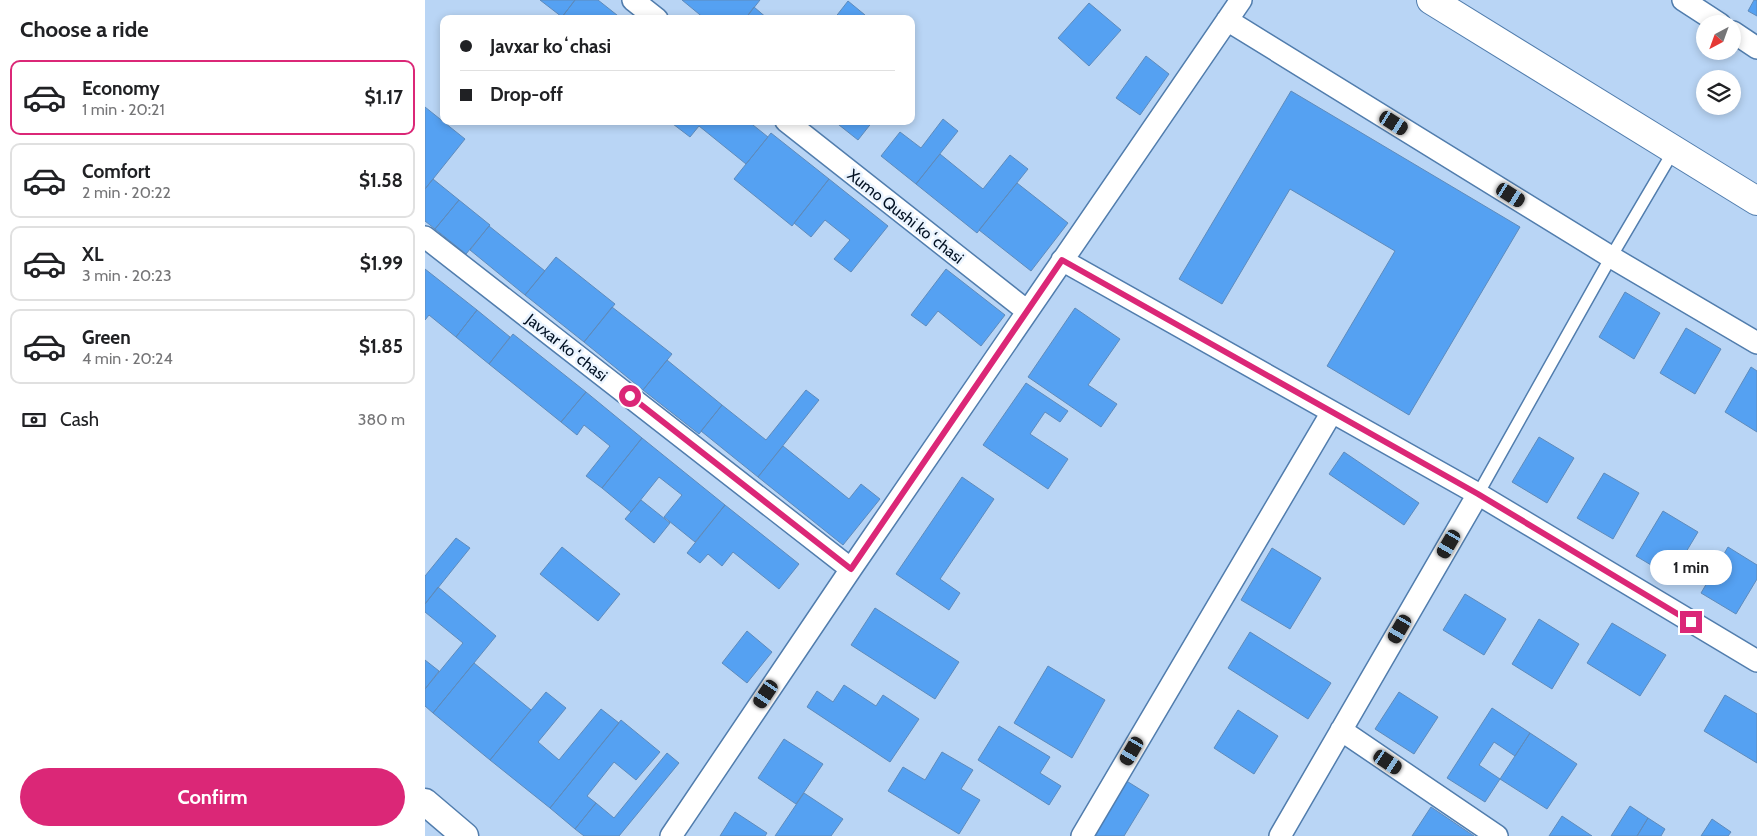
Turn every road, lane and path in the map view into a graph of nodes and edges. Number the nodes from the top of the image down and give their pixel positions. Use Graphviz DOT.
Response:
graph roads {
  1 [pos="633,0"];
  2 [pos="1241,0"];
  3 [pos="1431,0"];
  4 [pos="1683,0"];
  5 [pos="652,15"];
  6 [pos="1706,15"];
  7 [pos="1227,20"];
  8 [pos="1741,37"];
  9 [pos="1757,48"];
  10 [pos="792,125"];
  11 [pos="1675,150"];
  12 [pos="1757,201"];
  13 [pos="425,237"];
  14 [pos="1611,257"];
  15 [pos="1062,260"];
  16 [pos="1027,312"];
  17 [pos="1757,343"];
  18 [pos="1332,412"];
  19 [pos="1478,494"];
  20 [pos="851,569"];
  21 [pos="1757,661"];
  22 [pos="1341,730"];
  23 [pos="425,802"];
  24 [pos="465,836"];
  25 [pos="671,836"];
  26 [pos="1082,836"];
  27 [pos="1280,836"];
  28 [pos="1497,836"];
  1 -- 5 [label="street"];
  2 -- 7 [label="street"];
  3 -- 11 [label="main road"];
  4 -- 6 [label="street"];
  7 -- 14 [label="street"];
  7 -- 15 [label="street"];
  8 -- 9 [label="street"];
  10 -- 16 [label="street, Xumo Qushi koʻchasi"];
  11 -- 12 [label="main road"];
  11 -- 14 [label="lane"];
  13 -- 20 [label="street, Javxar koʻchasi"];
  14 -- 17 [label="street"];
  14 -- 19 [label="lane"];
  15 -- 16 [label="street"];
  15 -- 18 [label="street"];
  16 -- 20 [label="street"];
  18 -- 19 [label="street"];
  18 -- 26 [label="street"];
  19 -- 21 [label="street"];
  19 -- 22 [label="street"];
  20 -- 25 [label="street"];
  22 -- 27 [label="street"];
  22 -- 28 [label="street"];
  23 -- 24 [label="street"];
}
